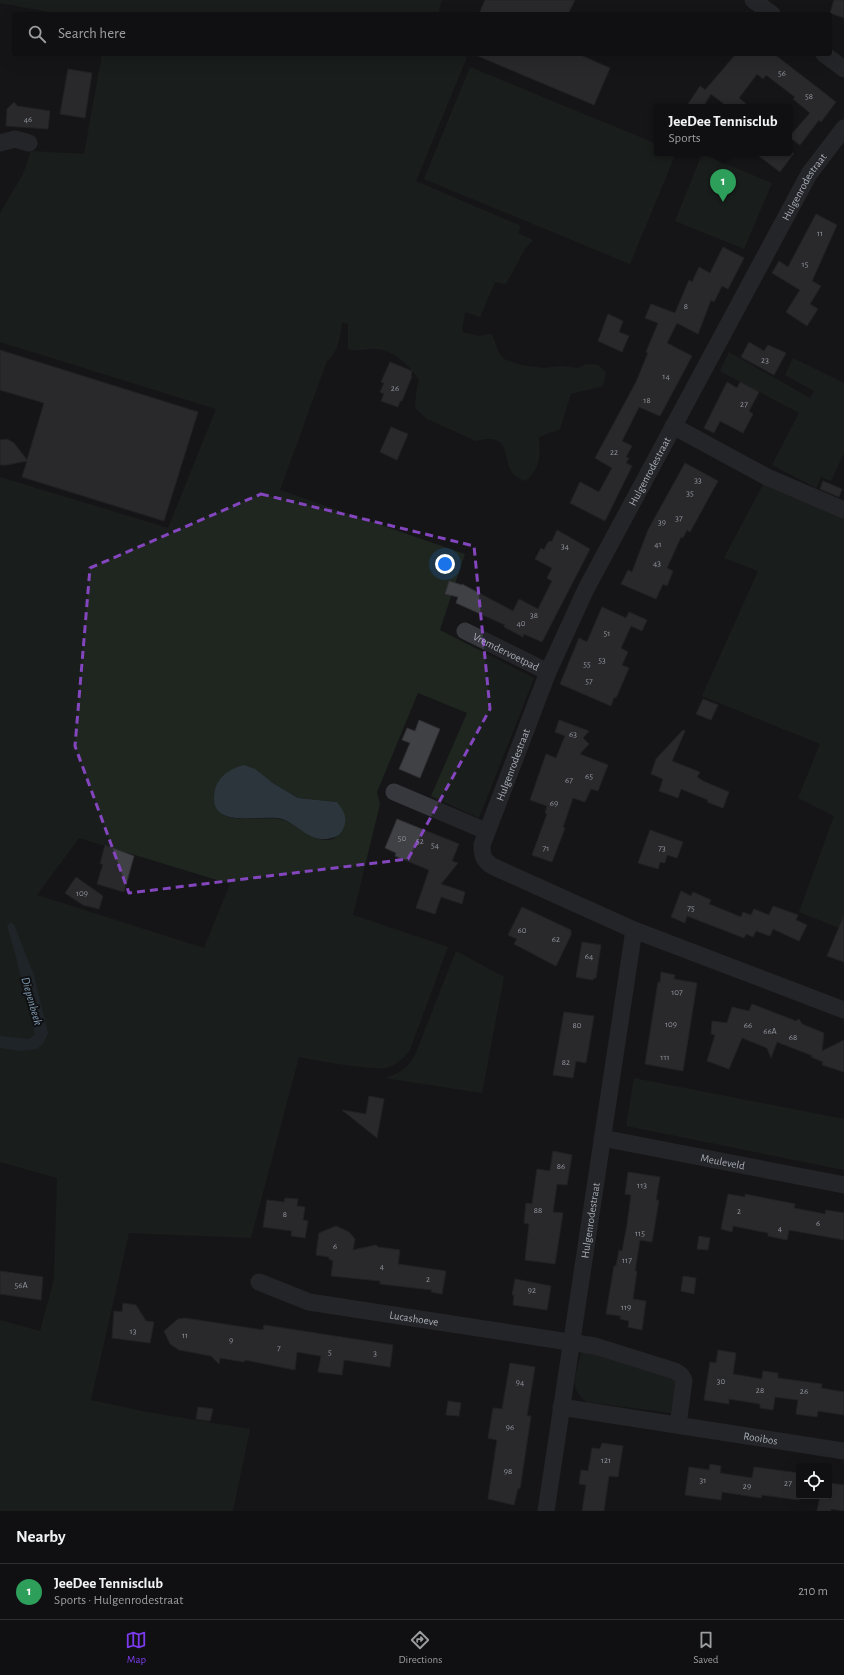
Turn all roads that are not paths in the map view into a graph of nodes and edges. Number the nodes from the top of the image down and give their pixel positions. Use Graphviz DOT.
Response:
graph roads {
  1 [pos="753,0"];
  2 [pos="769,12"];
  3 [pos="827,56"];
  4 [pos="844,69"];
  5 [pos="844,128"];
  6 [pos="0,143"];
  7 [pos="29,143"];
  8 [pos="673,426"];
  9 [pos="844,510"];
  10 [pos="465,631"];
  11 [pos="548,672"];
  12 [pos="394,792"];
  13 [pos="486,831"];
  14 [pos="634,930"];
  15 [pos="844,1010"];
  16 [pos="602,1138"];
  17 [pos="844,1185"];
  18 [pos="259,1282"];
  19 [pos="572,1342"];
  20 [pos="561,1407"];
  21 [pos="678,1425"];
  22 [pos="844,1451"];
  23 [pos="546,1511"];
  1 -- 2 [label="street"];
  3 -- 4 [label="street"];
  5 -- 8 [label="street, Hulgenrodestraat"];
  6 -- 7 [label="street"];
  8 -- 9 [label="street"];
  8 -- 11 [label="street, Hulgenrodestraat"];
  10 -- 11 [label="street, Vremdervoetpad"];
  11 -- 13 [label="street, Hulgenrodestraat"];
  12 -- 13 [label="street"];
  13 -- 14 [label="street, Hulgenrodestraat"];
  14 -- 15 [label="street, Hulgenrodestraat"];
  14 -- 16 [label="street, Hulgenrodestraat"];
  16 -- 17 [label="street, Meuleveld"];
  16 -- 19 [label="street, Hulgenrodestraat"];
  18 -- 19 [label="street, Lucashoeve"];
  19 -- 20 [label="street, Hulgenrodestraat"];
  19 -- 21 [label="street"];
  20 -- 21 [label="street, Rooibos"];
  20 -- 23 [label="street, Hulgenrodestraat"];
  21 -- 22 [label="street, Rooibos"];
}
